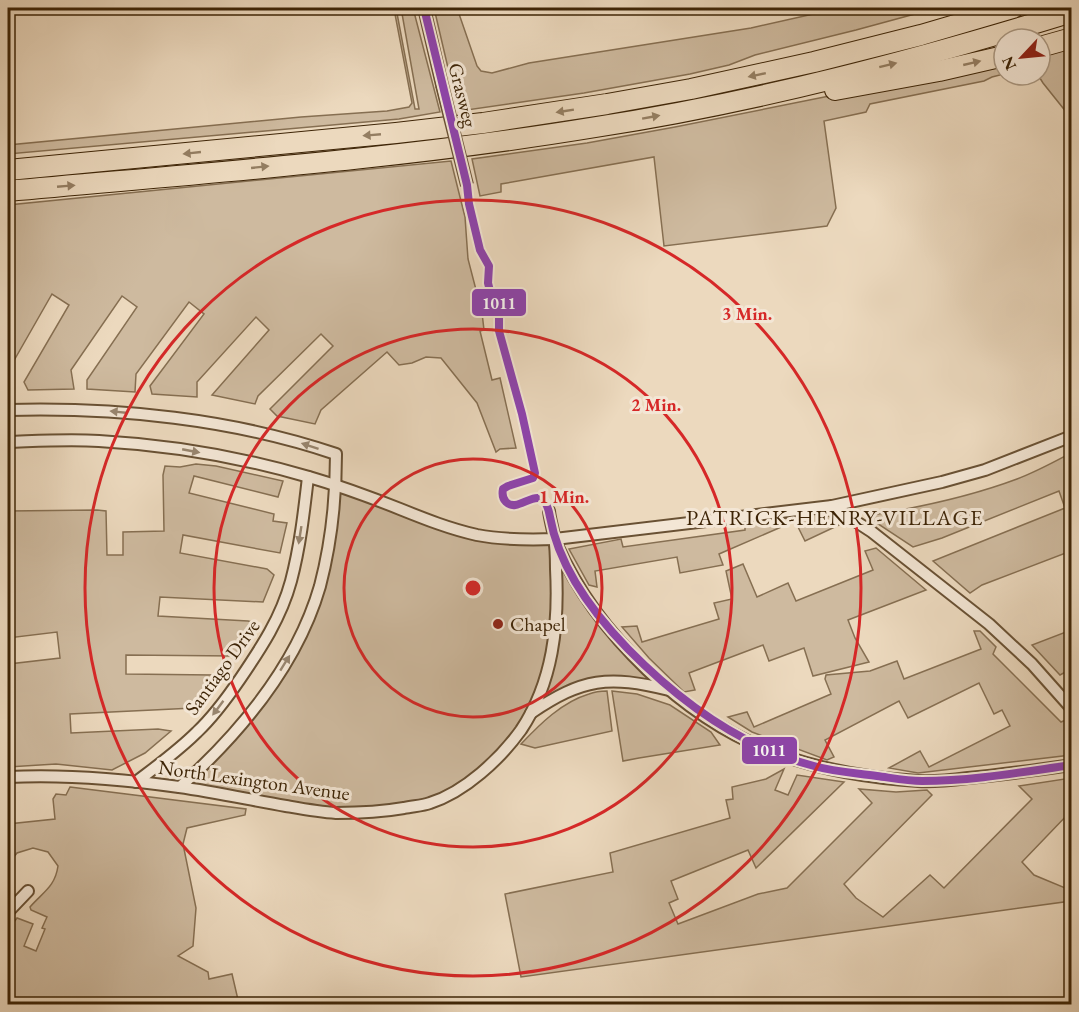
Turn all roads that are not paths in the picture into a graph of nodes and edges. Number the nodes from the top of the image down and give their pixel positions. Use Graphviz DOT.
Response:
graph roads {
  1 [pos="424,8"];
  2 [pos="965,8"];
  3 [pos="1013,8"];
  4 [pos="1071,12"];
  5 [pos="1071,38"];
  6 [pos="1052,44"];
  7 [pos="992,59"];
  8 [pos="814,62"];
  9 [pos="791,89"];
  10 [pos="8,170"];
  11 [pos="468,188"];
  12 [pos="8,192"];
  13 [pos="8,410"];
  14 [pos="1071,436"];
  15 [pos="8,442"];
  16 [pos="308,477"];
  17 [pos="336,486"];
  18 [pos="832,506"];
  19 [pos="549,511"];
  20 [pos="555,539"];
  21 [pos="671,690"];
  22 [pos="1071,709"];
  23 [pos="531,713"];
  24 [pos="1071,765"];
  25 [pos="8,777"];
  26 [pos="136,782"];
  27 [pos="180,787"];
  28 [pos="28,891"];
  29 [pos="8,912"];
  1 -- 11 [label="street, Grasweg, bridge"];
  2 -- 8 [label="highway"];
  3 -- 8 [label="highway"];
  9 -- 4 [label="highway, one-way"];
  5 -- 6 [label="highway"];
  9 -- 7 [label="highway, one-way"];
  8 -- 10 [label="highway, one-way"];
  12 -- 9 [label="highway, one-way"];
  17 -- 13 [label="street, one-way"];
  14 -- 18 [label="street"];
  15 -- 16 [label="street, one-way"];
  16 -- 17 [label="street"];
  16 -- 26 [label="street, Santiago Drive, one-way"];
  17 -- 20 [label="street"];
  27 -- 17 [label="street, one-way"];
  18 -- 20 [label="street"];
  18 -- 22 [label="street"];
  19 -- 20 [label="street"];
  20 -- 21 [label="street"];
  20 -- 23 [label="street, North Lexington Avenue"];
  21 -- 23 [label="street, North Lexington Avenue"];
  21 -- 24 [label="street"];
  23 -- 27 [label="street, North Lexington Avenue"];
  25 -- 26 [label="street, North Lexington Avenue"];
  26 -- 27 [label="street, North Lexington Avenue"];
  28 -- 29 [label="street"];
}
